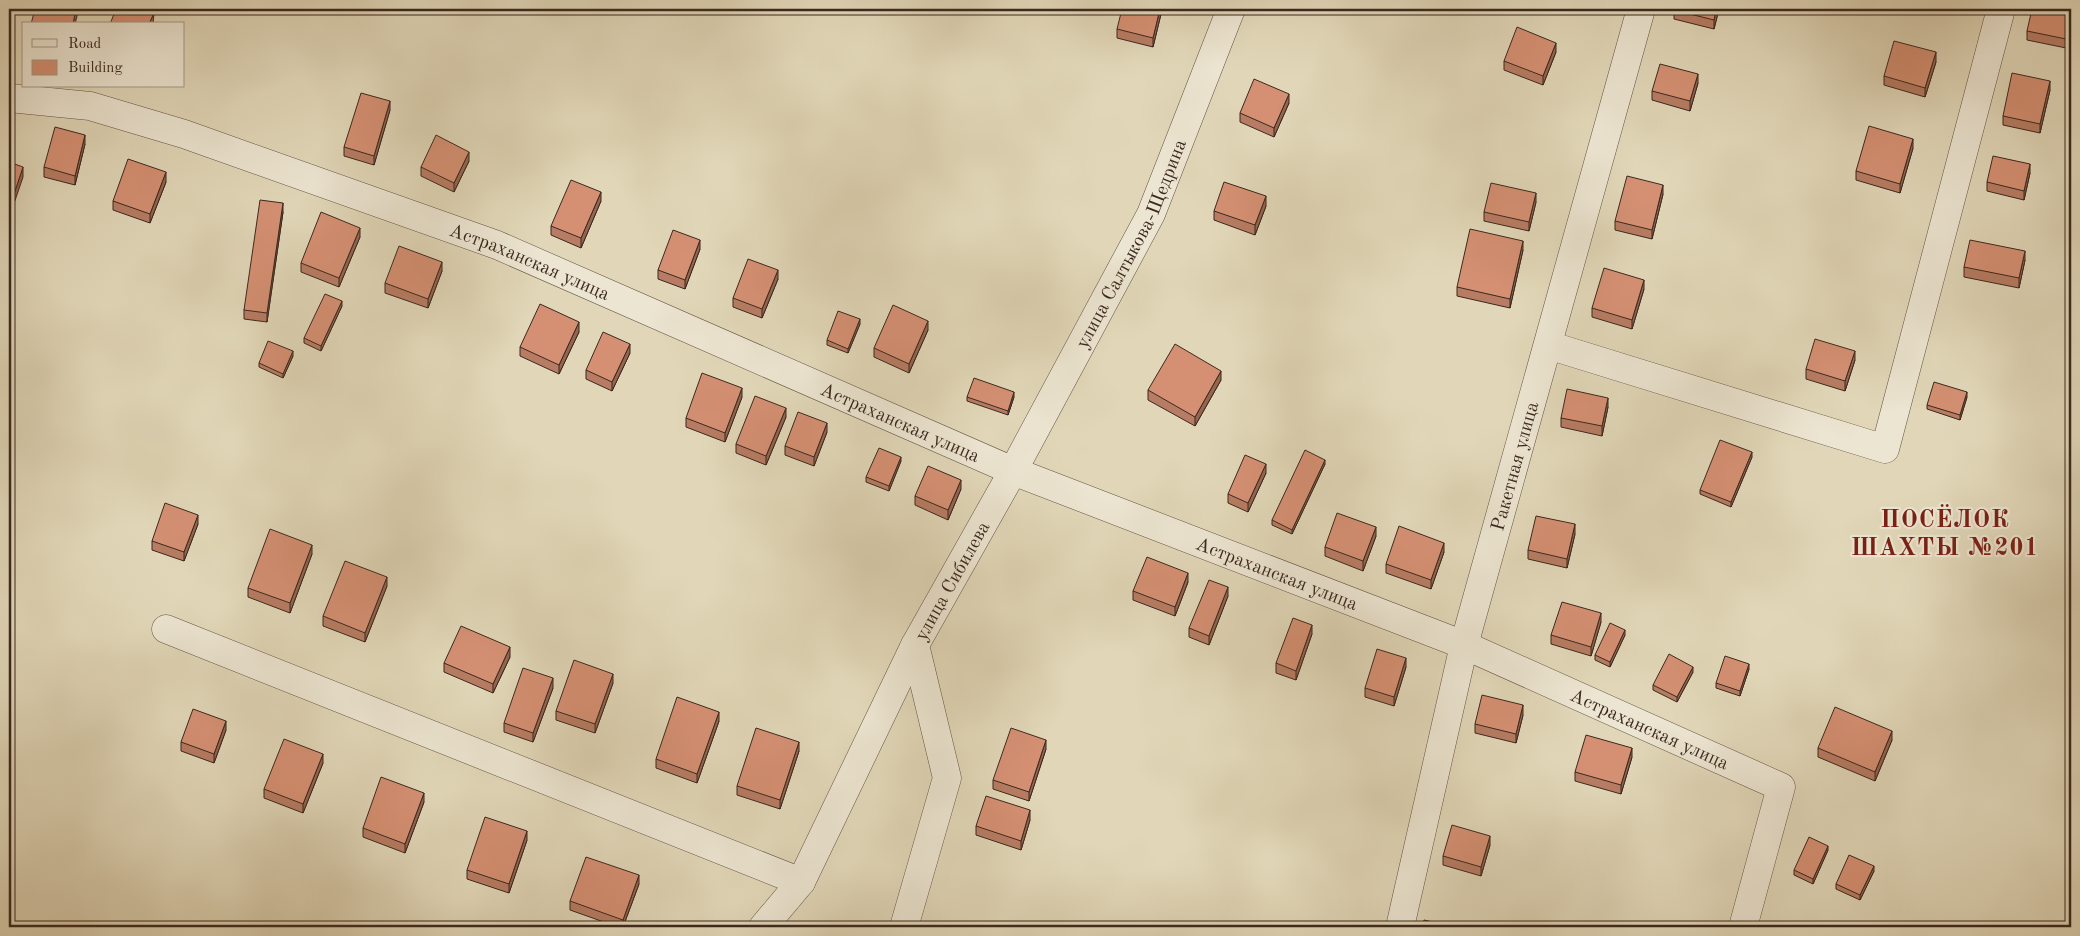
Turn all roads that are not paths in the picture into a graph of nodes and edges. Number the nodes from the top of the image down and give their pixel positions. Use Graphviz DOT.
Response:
graph roads {
  1 [pos="1231,9"];
  2 [pos="1641,9"];
  3 [pos="2001,9"];
  4 [pos="9,98"];
  5 [pos="1548,345"];
  6 [pos="1013,471"];
  7 [pos="166,629"];
  8 [pos="915,645"];
  9 [pos="1464,645"];
  10 [pos="801,882"];
  11 [pos="762,927"];
  12 [pos="904,927"];
  13 [pos="1400,927"];
  14 [pos="1743,927"];
  1 -- 6 [label="street, улица Салтыкова-Щедрина"];
  2 -- 5 [label="street, Ракетная улица"];
  3 -- 5 [label="street"];
  4 -- 6 [label="street, Астраханская улица"];
  5 -- 9 [label="street, Ракетная улица"];
  6 -- 8 [label="street, улица Сибилева"];
  6 -- 9 [label="street, Астраханская улица"];
  7 -- 10 [label="street"];
  8 -- 10 [label="street"];
  8 -- 12 [label="street, улица Сибилева"];
  9 -- 13 [label="street, Ракетная улица"];
  9 -- 14 [label="street, Астраханская улица"];
  10 -- 11 [label="street"];
}
